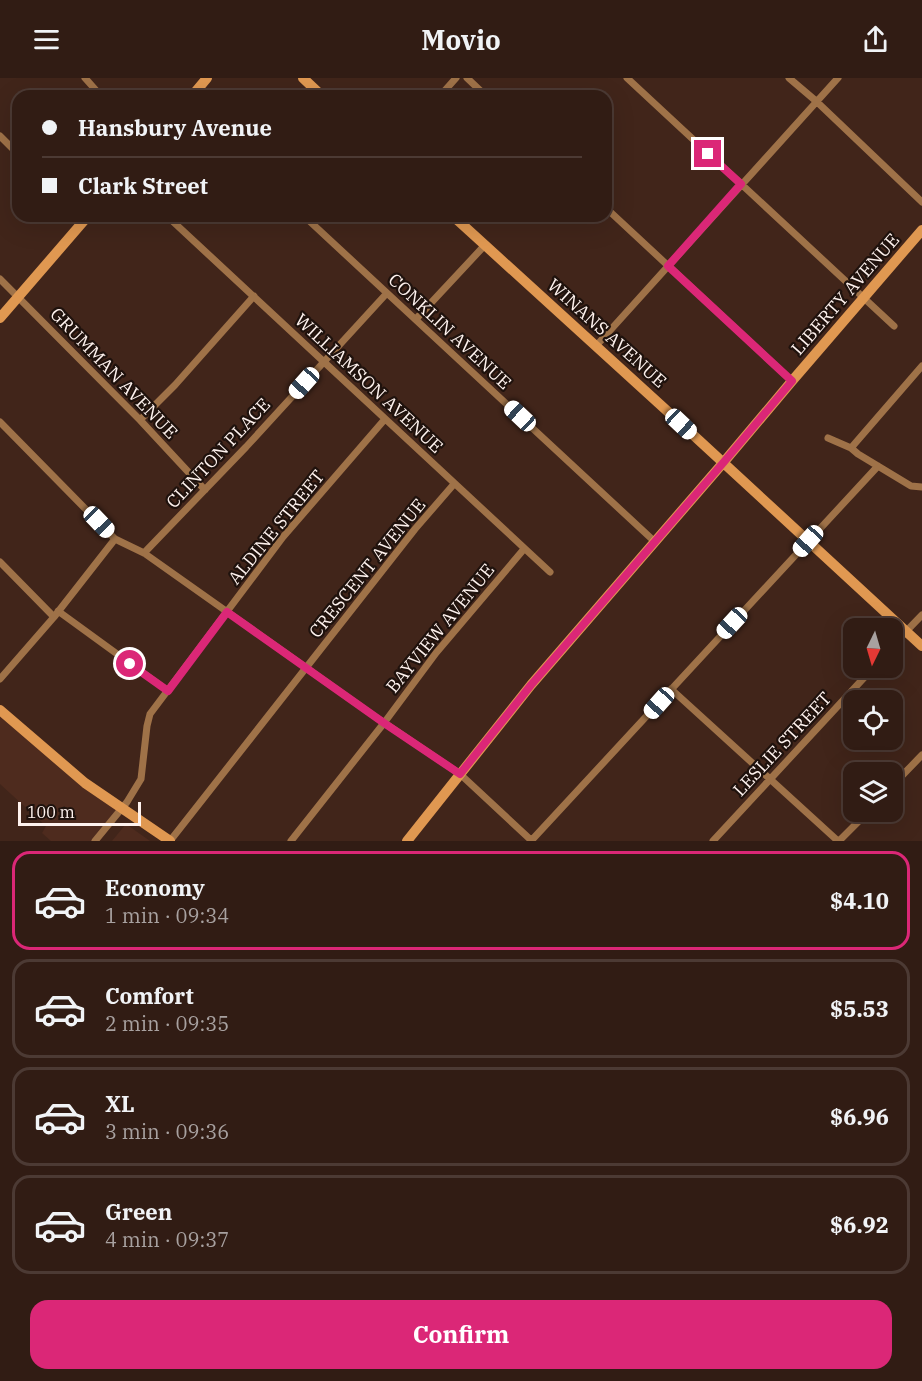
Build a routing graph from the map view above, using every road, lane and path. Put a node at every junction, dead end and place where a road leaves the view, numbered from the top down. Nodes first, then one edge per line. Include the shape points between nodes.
1 (85, 78) edge
2 (207, 78) edge
3 (303, 78) edge
4 (456, 78) edge
5 (467, 78) edge
6 (627, 78) edge
7 (789, 78) edge
8 (838, 78) edge
9 (96, 90) edge
10 (197, 90) edge
11 (316, 90) edge
12 (445, 90) edge
13 (480, 90) edge
14 (816, 101) junction
15 (0, 136) edge
16 (12, 148) edge
17 (741, 184) junction
18 (922, 202) edge
19 (612, 214) edge
20 (80, 222) edge
21 (174, 222) edge
22 (310, 222) edge
23 (460, 222) edge
24 (922, 230) edge
25 (485, 245) junction
26 (668, 266) junction
27 (0, 279) edge
28 (387, 293) junction
29 (254, 296) junction
30 (18, 297) junction
31 (864, 298) junction
32 (0, 318) edge
33 (416, 319) junction
34 (894, 326) dead end
35 (596, 346) junction
36 (323, 362) junction
37 (922, 366) edge
38 (792, 381) junction
39 (385, 419) junction
40 (140, 420) junction
41 (0, 422) edge
42 (828, 438) dead end
43 (851, 448) junction
44 (723, 463) junction
45 (878, 466) junction
46 (454, 484) junction
47 (921, 487) edge
48 (205, 490) junction
49 (115, 539) junction
50 (654, 541) junction
51 (808, 541) junction
52 (524, 549) junction
53 (144, 553) junction
54 (0, 562) edge
55 (550, 572) dead end
56 (227, 612) junction
57 (56, 614) junction
58 (922, 615) edge
59 (906, 632) junction
60 (903, 635) edge
61 (922, 646) edge
62 (306, 668) junction
63 (864, 678) edge
64 (0, 680) edge
65 (671, 689) junction
66 (168, 691) junction
67 (0, 710) edge
68 (384, 723) junction
69 (922, 755) edge
70 (460, 774) junction
71 (903, 775) edge
72 (770, 780) junction
73 (122, 808) junction
74 (858, 822) edge
75 (95, 841) edge
76 (170, 841) edge
77 (291, 841) edge
78 (407, 841) edge
79 (532, 841) edge
80 (713, 841) edge
81 (838, 841) edge

1 - 9 street
2 - 10 street
3 - 11 street
4 - 12 street
5 - 13 street
6 - 17 street
7 - 14 street
8 - 14 street
14 - 17 street
14 - 18 street
15 - 16 street
17 - 26 street
17 - 31 street
19 - 26 street
20 - 30 street
21 - 29 street, WILLIAMSON AVENUE
22 - 28 street, CONKLIN AVENUE
23 - 25 street, WINANS AVENUE
24 - 31 street, LIBERTY AVENUE
25 - 33 street
25 - 35 street, WINANS AVENUE
26 - 35 street
26 - 38 street
27 - 30 street, GRUMMAN AVENUE
28 - 33 street, CONKLIN AVENUE
28 - 36 street, CLINTON PLACE
29 - 36 street, WILLIAMSON AVENUE
29 - 40 street
30 - 32 street
30 - 40 street, GRUMMAN AVENUE
31 - 34 street
31 - 38 street, LIBERTY AVENUE
33 - 50 street, CONKLIN AVENUE
35 - 44 street, WINANS AVENUE
36 - 39 street, WILLIAMSON AVENUE
36 - 48 street, CLINTON PLACE
37 - 43 street
38 - 44 street, LIBERTY AVENUE
39 - 46 street, WILLIAMSON AVENUE
39 - 56 street, ALDINE STREET via 283,537
40 - 48 street, GRUMMAN AVENUE
41 - 49 street
42 - 43 street
43 - 45 street
44 - 50 street, LIBERTY AVENUE
44 - 51 street, WINANS AVENUE
45 - 47 street via 911,486
45 - 51 street
46 - 52 street, WILLIAMSON AVENUE
46 - 62 street, CRESCENT AVENUE
48 - 53 street, CLINTON PLACE
49 - 53 street
49 - 57 street
50 - 70 street, LIBERTY AVENUE
51 - 59 street, WINANS AVENUE
51 - 65 street
52 - 55 street, WILLIAMSON AVENUE
52 - 68 street, BAYVIEW AVENUE via 436,653
53 - 56 street
54 - 57 street
56 - 62 street
56 - 66 street, ALDINE STREET
57 - 64 street
57 - 66 street
58 - 59 street
59 - 60 street
59 - 61 street, WINANS AVENUE
62 - 68 street
62 - 76 street, CRESCENT AVENUE
63 - 72 street, LESLIE STREET
65 - 72 street
65 - 79 street
66 - 73 street, ALDINE STREET via 150,714 141,779
67 - 73 street via 85,783
68 - 70 street
68 - 77 street, BAYVIEW AVENUE
69 - 71 street
70 - 78 street, LIBERTY AVENUE
70 - 79 street
72 - 80 street, LESLIE STREET
72 - 81 street
73 - 75 street, ALDINE STREET
73 - 76 street
74 - 81 street

